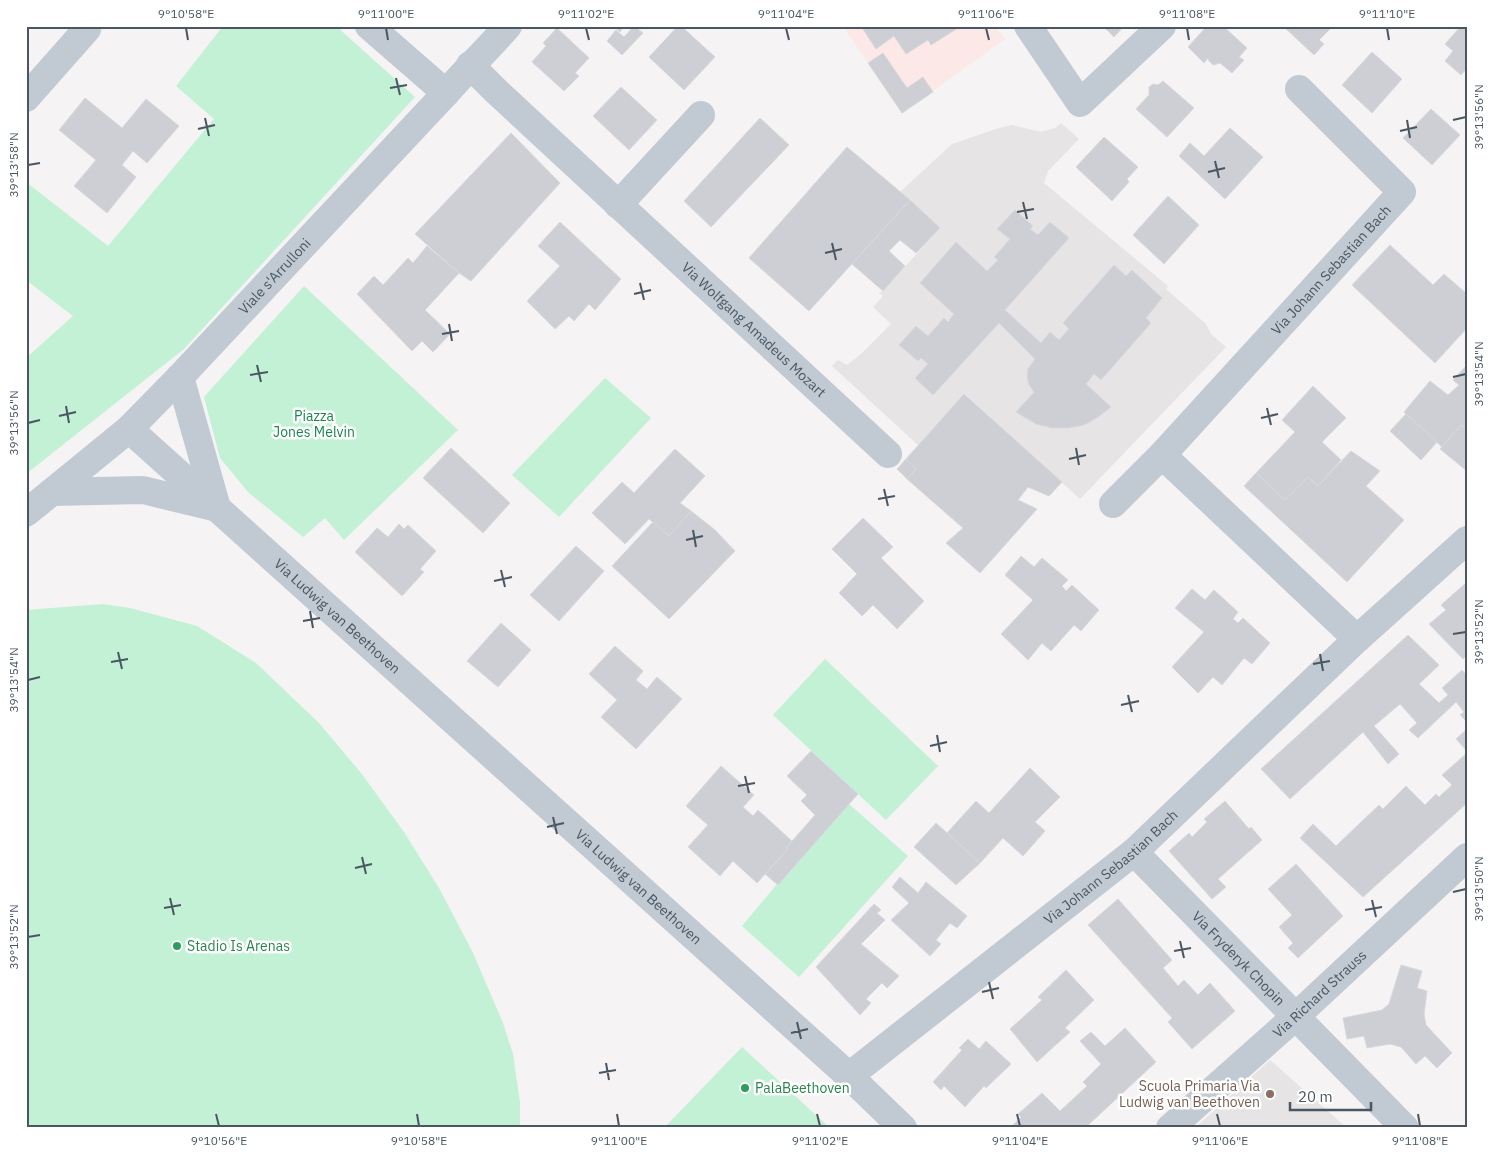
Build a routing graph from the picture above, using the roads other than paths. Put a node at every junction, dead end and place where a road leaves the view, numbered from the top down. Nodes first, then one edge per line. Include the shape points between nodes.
1 (368, 26) edge
2 (508, 26) edge
3 (1028, 26) edge
4 (1162, 26) edge
5 (87, 29) dead end
6 (470, 66) junction
7 (1299, 90) dead end
8 (446, 93) junction
9 (26, 98) edge
10 (701, 116) dead end
11 (618, 204) junction
12 (180, 377) junction
13 (128, 428) junction
14 (888, 454) dead end
15 (1162, 456) junction
16 (52, 492) junction
17 (1113, 504) dead end
18 (217, 508) junction
19 (26, 513) edge
20 (1467, 540) edge
21 (1357, 639) junction
22 (1134, 852) junction
23 (1467, 857) edge
24 (1295, 1017) junction
25 (849, 1076) junction
26 (903, 1128) edge
27 (1170, 1128) edge
28 (1405, 1128) edge

1 - 8 street
2 - 6 street, Viale s'Arrulloni
3 - 4 street via 1080,103
5 - 9 street
6 - 8 street, Viale s'Arrulloni
6 - 11 street, Via Wolfgang Amadeus Mozart
7 - 15 street, Via Johann Sebastian Bach via 1402,192
8 - 12 street, Viale s'Arrulloni
10 - 11 street
11 - 14 street, Via Wolfgang Amadeus Mozart
12 - 13 street, Viale s'Arrulloni
12 - 18 street
13 - 16 street, Viale s'Arrulloni
13 - 18 street, Via Ludwig van Beethoven
15 - 17 street, Via Johann Sebastian Bach
15 - 21 street
16 - 18 street, Via Ludwig van Beethoven via 143,490
16 - 19 street, Viale s'Arrulloni
18 - 25 street, Via Ludwig van Beethoven
20 - 21 street, Via Johann Sebastian Bach
21 - 22 street, Via Johann Sebastian Bach
22 - 24 street, Via Fryderyk Chopin
22 - 25 street, Via Johann Sebastian Bach
23 - 24 street, Via Richard Strauss
24 - 27 street, Via Richard Strauss
24 - 28 street, Via Fryderyk Chopin
25 - 26 street, Via Ludwig van Beethoven

